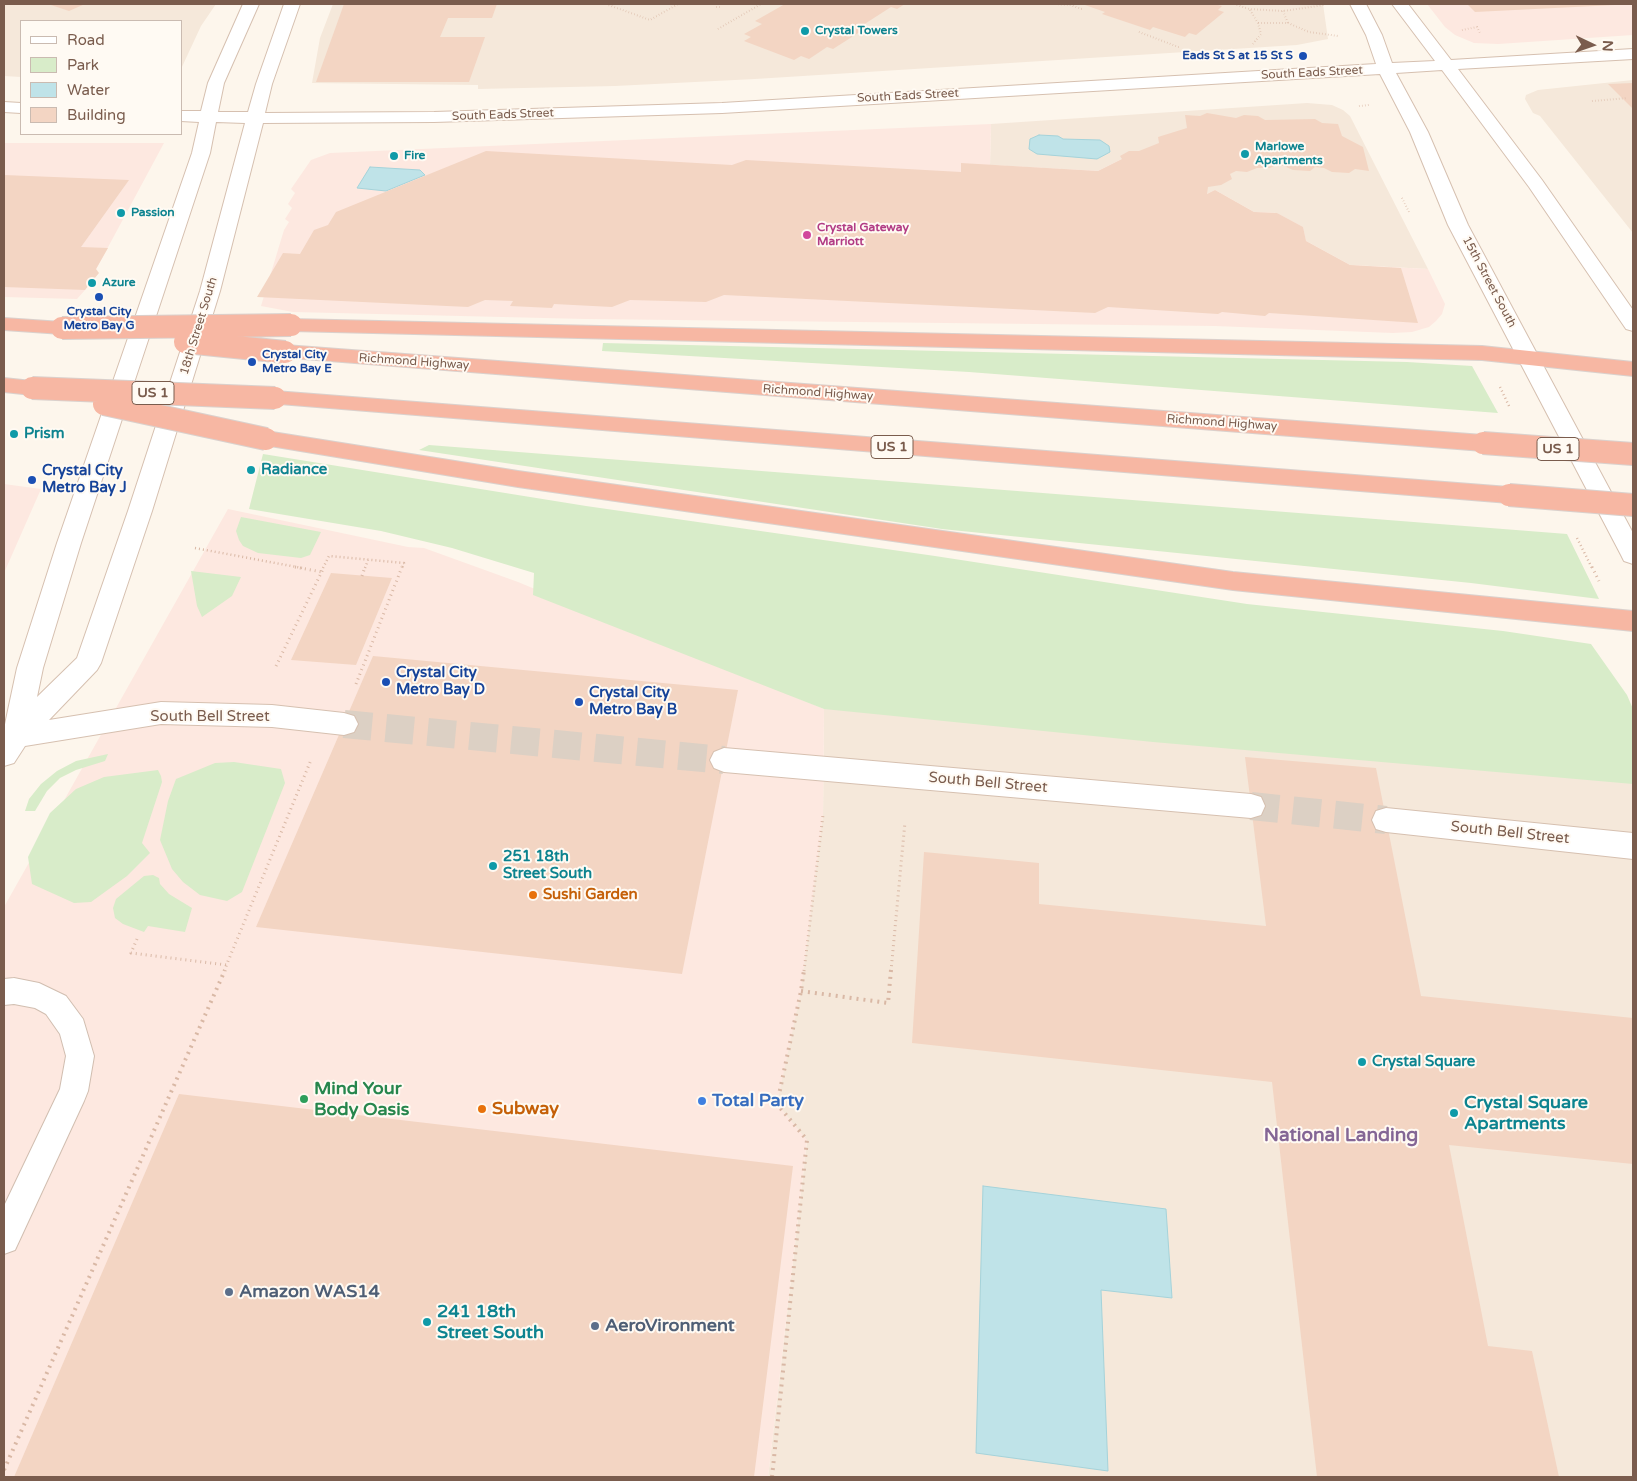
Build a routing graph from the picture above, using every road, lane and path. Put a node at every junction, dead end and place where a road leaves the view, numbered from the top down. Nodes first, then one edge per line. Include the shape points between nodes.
1 (250, 4) edge
2 (292, 4) edge
3 (606, 4) edge
4 (678, 4) edge
5 (761, 4) edge
6 (1055, 4) edge
7 (1234, 4) edge
8 (1358, 4) edge
9 (1400, 4) edge
10 (1324, 5) dead end
11 (716, 7) dead end
12 (722, 8) dead end
13 (1082, 8) dead end
14 (1249, 9) junction
15 (1283, 10) junction
16 (1258, 23) junction
17 (1288, 23) junction
18 (1477, 27) dead end
19 (718, 29) dead end
20 (1462, 30) dead end
21 (1139, 32) dead end
22 (1328, 36) dead end
23 (1249, 47) dead end
24 (1185, 49) dead end
25 (1633, 54) edge
26 (1448, 66) junction
27 (1386, 69) junction
28 (1626, 98) dead end
29 (1592, 101) dead end
30 (4, 107) edge
31 (20, 108) edge
32 (182, 116) edge
33 (209, 117) junction
34 (256, 118) junction
35 (1402, 198) dead end
36 (1410, 214) dead end
37 (4, 324) edge
38 (1633, 325) edge
39 (62, 328) junction
40 (1530, 358) junction
41 (1633, 369) edge
42 (1497, 382) dead end
43 (4, 385) edge
44 (32, 388) junction
45 (1513, 414) dead end
46 (1633, 454) edge
47 (1633, 505) edge
48 (1576, 535) dead end
49 (195, 548) dead end
50 (1633, 555) edge
51 (368, 560) junction
52 (322, 572) junction
53 (362, 576) dead end
54 (1600, 584) dead end
55 (1633, 621) edge
56 (276, 666) dead end
57 (356, 684) dead end
58 (344, 724) tunnel mouth
59 (10, 745) edge
60 (311, 760) dead end
61 (724, 760) tunnel mouth
62 (1251, 806) tunnel mouth
63 (823, 815) dead end
64 (1386, 820) tunnel mouth
65 (905, 822) dead end
66 (1633, 846) edge
67 (137, 939) dead end
68 (226, 965) junction
69 (801, 991) junction
70 (4, 992) edge
71 (4, 1239) edge
72 (4, 1470) edge
73 (772, 1477) edge

1 - 33 street via 216,83
2 - 34 street, 18th Street South via 264,84
3 - 4 path via 650,20
5 - 19 path
6 - 13 path
7 - 14 path
8 - 27 street, 15th Street South
9 - 26 street
10 - 15 path
11 - 12 path
14 - 15 path
14 - 16 path
15 - 17 path
16 - 17 path
16 - 23 path via 1261,34
17 - 22 path
18 - 20 path
21 - 24 path
25 - 26 street, South Eads Street
26 - 27 street, South Eads Street
26 - 38 street via 1567,227
27 - 34 street, South Eads Street via 722,108 443,117
27 - 40 street, 15th Street South via 1419,132 1458,225
28 - 29 path
30 - 31 street
32 - 33 street, South Eads Street
33 - 34 street, South Eads Street
33 - 59 street via 202,153 69,543
34 - 59 street, 18th Street South via 210,291 88,663
35 - 36 path
37 - 39 highway, Richmond Highway / US 1
39 - 40 highway, bridge via 291,325 1482,353
39 - 46 highway, Richmond Highway / US 1, bridge via 285,352
40 - 41 highway
40 - 50 street, 15th Street South
42 - 45 path
43 - 44 highway, US 1
44 - 47 highway, US 1, bridge via 275,398
44 - 55 highway, bridge via 266,439 567,486 1233,581
48 - 54 path
49 - 52 path
51 - 52 path via 329,556
51 - 53 path
51 - 57 path via 404,563
52 - 56 path
58 - 59 street, South Bell Street via 272,716 161,713
60 - 68 path
61 - 62 street, South Bell Street
63 - 69 path
64 - 66 street, South Bell Street
65 - 69 path via 888,1003
67 - 68 path via 131,953
68 - 72 path
69 - 73 path via 777,1104 807,1140
70 - 71 lane via 38,996 56,1005 73,1028 80,1056 74,1091

